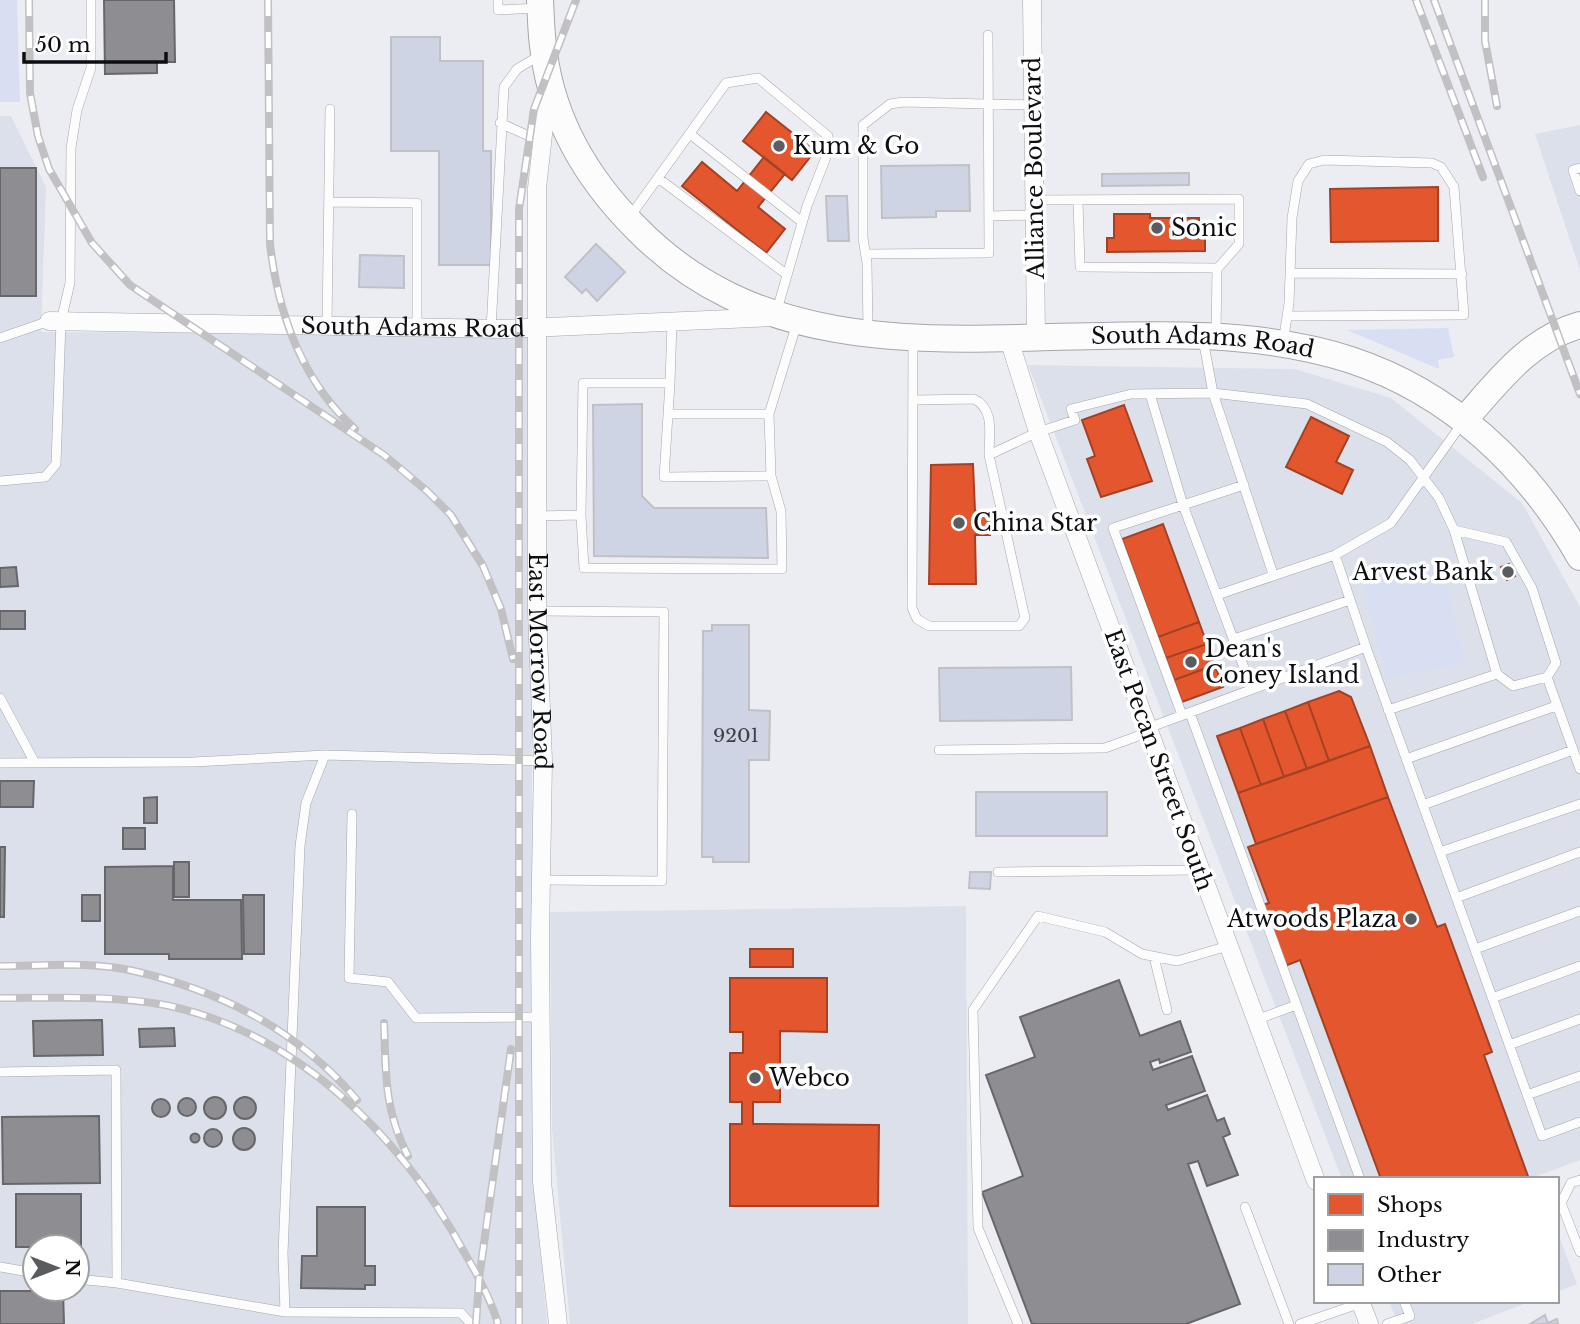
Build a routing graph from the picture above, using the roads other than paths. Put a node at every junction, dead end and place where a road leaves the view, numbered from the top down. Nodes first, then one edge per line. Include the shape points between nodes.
1 (91, 0) edge
2 (498, 0) edge
3 (1032, 0) edge
4 (540, 4) edge
5 (988, 35) dead end
6 (546, 66) junction
7 (988, 104) junction
8 (1033, 105) junction
9 (330, 109) dead end
10 (500, 123) junction
11 (690, 134) junction
12 (543, 137) junction
13 (1580, 168) edge
14 (658, 178) junction
15 (1580, 191) edge
16 (1078, 200) junction
17 (328, 202) junction
18 (1035, 208) junction
19 (989, 216) junction
20 (628, 220) junction
21 (802, 222) junction
22 (866, 254) junction
23 (1218, 268) junction
24 (1291, 273) junction
25 (786, 274) junction
26 (1462, 274) junction
27 (1288, 316) junction
28 (787, 319) junction
29 (55, 321) junction
30 (672, 323) junction
31 (1580, 325) edge
32 (327, 326) junction
33 (538, 327) junction
34 (417, 328) junction
35 (491, 329) junction
36 (868, 335) junction
37 (913, 337) junction
38 (1008, 337) junction
39 (1036, 337) junction
40 (1209, 337) junction
41 (0, 338) edge
42 (1283, 345) junction
43 (670, 383) junction
44 (1213, 393) junction
45 (1150, 394) junction
46 (915, 400) junction
47 (669, 414) junction
48 (769, 414) junction
49 (1464, 420) junction
50 (1038, 432) junction
51 (989, 455) junction
52 (771, 476) junction
53 (1424, 477) junction
54 (0, 481) edge
55 (1244, 485) junction
56 (1183, 505) junction
57 (580, 515) junction
58 (537, 516) junction
59 (1454, 530) junction
60 (1335, 555) junction
61 (1580, 556) edge
62 (1273, 574) junction
63 (1217, 595) junction
64 (1350, 600) junction
65 (537, 611) junction
66 (1234, 639) junction
67 (1366, 648) junction
68 (1497, 674) junction
69 (1547, 677) junction
70 (1252, 689) junction
71 (0, 698) edge
72 (1556, 706) junction
73 (1388, 710) junction
74 (1186, 714) junction
75 (1148, 730) junction
76 (939, 750) dead end
77 (1573, 750) junction
78 (325, 755) junction
79 (1406, 759) junction
80 (543, 761) junction
81 (0, 763) edge
82 (35, 763) junction
83 (1580, 769) edge
84 (1580, 804) edge
85 (1423, 805) junction
86 (352, 814) dead end
87 (1440, 852) junction
88 (1580, 852) edge
89 (1200, 870) junction
90 (998, 872) dead end
91 (543, 880) junction
92 (1456, 898) junction
93 (1580, 911) edge
94 (1228, 946) junction
95 (1475, 949) junction
96 (1154, 957) junction
97 (1580, 965) edge
98 (1492, 998) junction
99 (1296, 1005) junction
100 (1167, 1010) dead end
101 (540, 1017) junction
102 (1580, 1019) edge
103 (1256, 1020) junction
104 (1509, 1045) junction
105 (0, 1072) edge
106 (1580, 1076) edge
107 (1527, 1095) junction
108 (1580, 1122) edge
109 (1315, 1177) edge
110 (1359, 1177) edge
111 (1580, 1180) edge
112 (1245, 1207) dead end
113 (1580, 1252) edge
114 (0, 1267) edge
115 (21, 1271) edge
116 (91, 1280) edge
117 (117, 1283) junction
118 (1358, 1303) edge
119 (1361, 1303) edge
120 (1405, 1303) edge
121 (285, 1312) junction
122 (471, 1324) edge
123 (558, 1324) edge
124 (1018, 1324) edge
125 (1289, 1324) edge
126 (1300, 1324) edge
127 (1369, 1324) edge
128 (1387, 1324) edge

1 - 29 lane via 91,68 71,148 70,283
2 - 4 lane via 498,10
3 - 8 street, Alliance Boulevard
4 - 6 main road, East Morrow Road
5 - 7 lane
6 - 10 lane via 517,69 504,87
6 - 12 street, East Morrow Road
6 - 20 main road, South Adams Road via 564,125 588,172
7 - 8 lane
7 - 19 lane
7 - 22 lane via 890,104 863,125
8 - 18 street, Alliance Boulevard
9 - 17 lane
10 - 12 lane via 528,136
10 - 35 lane
11 - 14 lane
11 - 21 lane
11 - 21 lane via 726,83 758,78 828,136 830,147
12 - 33 street, East Morrow Road via 537,188
13 - 15 lane via 1573,170
14 - 20 lane
14 - 25 lane
16 - 18 lane
16 - 23 lane via 1080,267
16 - 23 lane via 1239,199 1239,244
17 - 32 lane
17 - 34 lane via 417,203
18 - 19 lane
18 - 39 street, Alliance Boulevard
19 - 22 lane via 989,253
20 - 28 main road, South Adams Road via 683,269 712,287
21 - 25 lane
22 - 36 lane
23 - 40 lane
24 - 26 lane
24 - 26 lane via 1298,181 1309,164 1324,159 1441,167 1454,187
24 - 27 lane
25 - 28 lane
26 - 27 lane via 1464,315
27 - 42 lane
28 - 30 street, South Adams Road
28 - 36 main road, South Adams Road
28 - 48 lane
29 - 32 street, South Adams Road
29 - 41 lane
29 - 54 lane via 56,464 45,477
30 - 33 street, South Adams Road
30 - 43 lane
31 - 49 main road via 1527,352
32 - 34 street, South Adams Road
33 - 35 street, South Adams Road
33 - 58 street, East Morrow Road
34 - 35 street, South Adams Road
36 - 37 main road, South Adams Road
37 - 38 main road, South Adams Road
37 - 46 lane
38 - 39 main road, South Adams Road
38 - 50 street, East Pecan Street South
39 - 40 main road, South Adams Road
40 - 42 main road, South Adams Road
40 - 44 lane
42 - 49 main road, South Adams Road via 1381,372
43 - 47 lane
43 - 57 lane via 583,383
44 - 45 lane
44 - 53 lane via 1307,404 1387,443
44 - 55 lane
45 - 50 lane via 1131,394 1071,410 1074,420
45 - 56 lane
46 - 51 lane via 974,399 982,403 988,410
46 - 51 lane via 912,608 917,619 929,626 1019,626 1025,618
47 - 48 lane
47 - 52 lane via 664,477
48 - 52 lane
49 - 53 lane
49 - 61 main road, South Adams Road via 1522,473 1555,514
50 - 51 lane
50 - 75 street, East Pecan Street South
52 - 57 lane via 782,511 782,569 584,568
53 - 59 lane
53 - 60 lane via 1391,523
55 - 56 lane
55 - 62 lane
56 - 63 lane
56 - 74 lane via 1113,528
57 - 58 lane
58 - 65 street, East Morrow Road
59 - 68 lane
59 - 69 lane via 1506,542 1532,588 1556,663
60 - 62 lane
60 - 64 lane
62 - 63 lane
63 - 66 lane
64 - 66 lane
64 - 67 lane
65 - 80 street, East Morrow Road
65 - 91 lane via 664,612 662,881
66 - 70 lane
67 - 70 lane
67 - 73 lane
68 - 69 lane via 1513,686
68 - 73 lane
69 - 72 lane
70 - 74 lane
71 - 82 lane
72 - 77 lane
72 - 79 lane
73 - 79 lane
74 - 75 lane
74 - 99 lane
75 - 76 lane via 1105,748
75 - 89 street, East Pecan Street South
77 - 83 lane
77 - 85 lane
78 - 80 lane
78 - 82 lane
78 - 121 lane via 306,803 300,845
79 - 85 lane
80 - 91 street, East Morrow Road
81 - 82 lane
84 - 87 lane
85 - 87 lane
86 - 101 lane via 349,978 388,982 416,1018
87 - 92 lane
88 - 92 lane
89 - 90 lane
89 - 94 street, East Pecan Street South
91 - 101 street, East Morrow Road
92 - 95 lane
93 - 95 lane
94 - 96 lane via 1177,961
94 - 103 street, East Pecan Street South
95 - 98 lane
96 - 100 lane
96 - 124 lane via 1105,932 1038,916 973,1010 978,1228
97 - 98 lane
98 - 104 lane
99 - 103 lane
99 - 110 lane
101 - 123 street, East Morrow Road via 542,1182
102 - 104 lane
103 - 109 street, East Pecan Street South
104 - 107 lane
105 - 117 lane via 116,1070
106 - 107 lane
107 - 108 lane via 1542,1136
111 - 113 lane via 1571,1183 1561,1203
112 - 125 lane
114 - 115 lane
116 - 117 lane
117 - 121 lane
118 - 126 lane
119 - 127 street
120 - 128 lane via 1410,1316
121 - 122 lane via 461,1313

